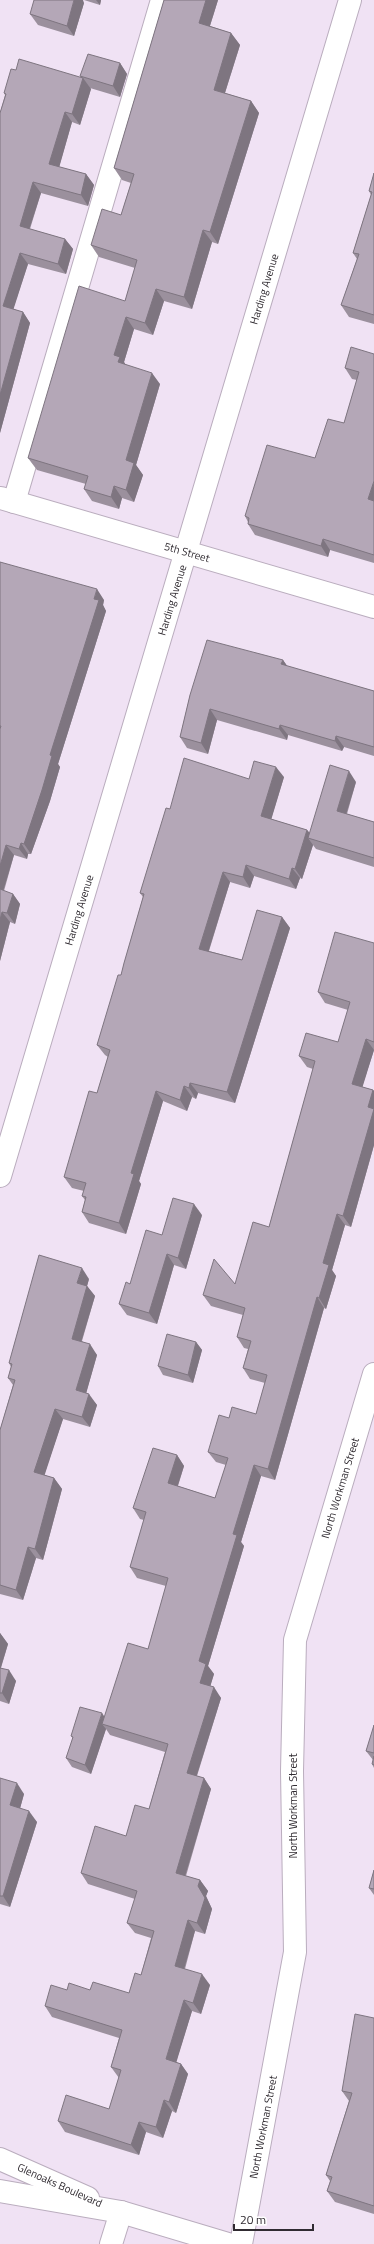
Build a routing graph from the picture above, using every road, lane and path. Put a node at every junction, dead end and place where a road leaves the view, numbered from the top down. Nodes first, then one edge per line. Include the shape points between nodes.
1 (162, 0) edge
2 (350, 0) edge
3 (7, 500) edge
4 (186, 551) junction
5 (374, 606) edge
6 (0, 1176) edge
7 (374, 1374) edge
8 (0, 2159) edge
9 (0, 2191) edge
10 (121, 2212) junction
11 (111, 2244) edge
12 (228, 2244) edge
13 (241, 2244) edge

1 - 3 street
2 - 4 street, Harding Avenue
3 - 4 street, 5th Street
4 - 5 street, 5th Street
4 - 6 street, Harding Avenue
7 - 13 street, North Workman Street via 295,1640 292,1771 295,1952
8 - 10 street, Glenoaks Boulevard
9 - 10 street, Glenoaks Boulevard
10 - 11 street
10 - 12 street, Glenoaks Boulevard

